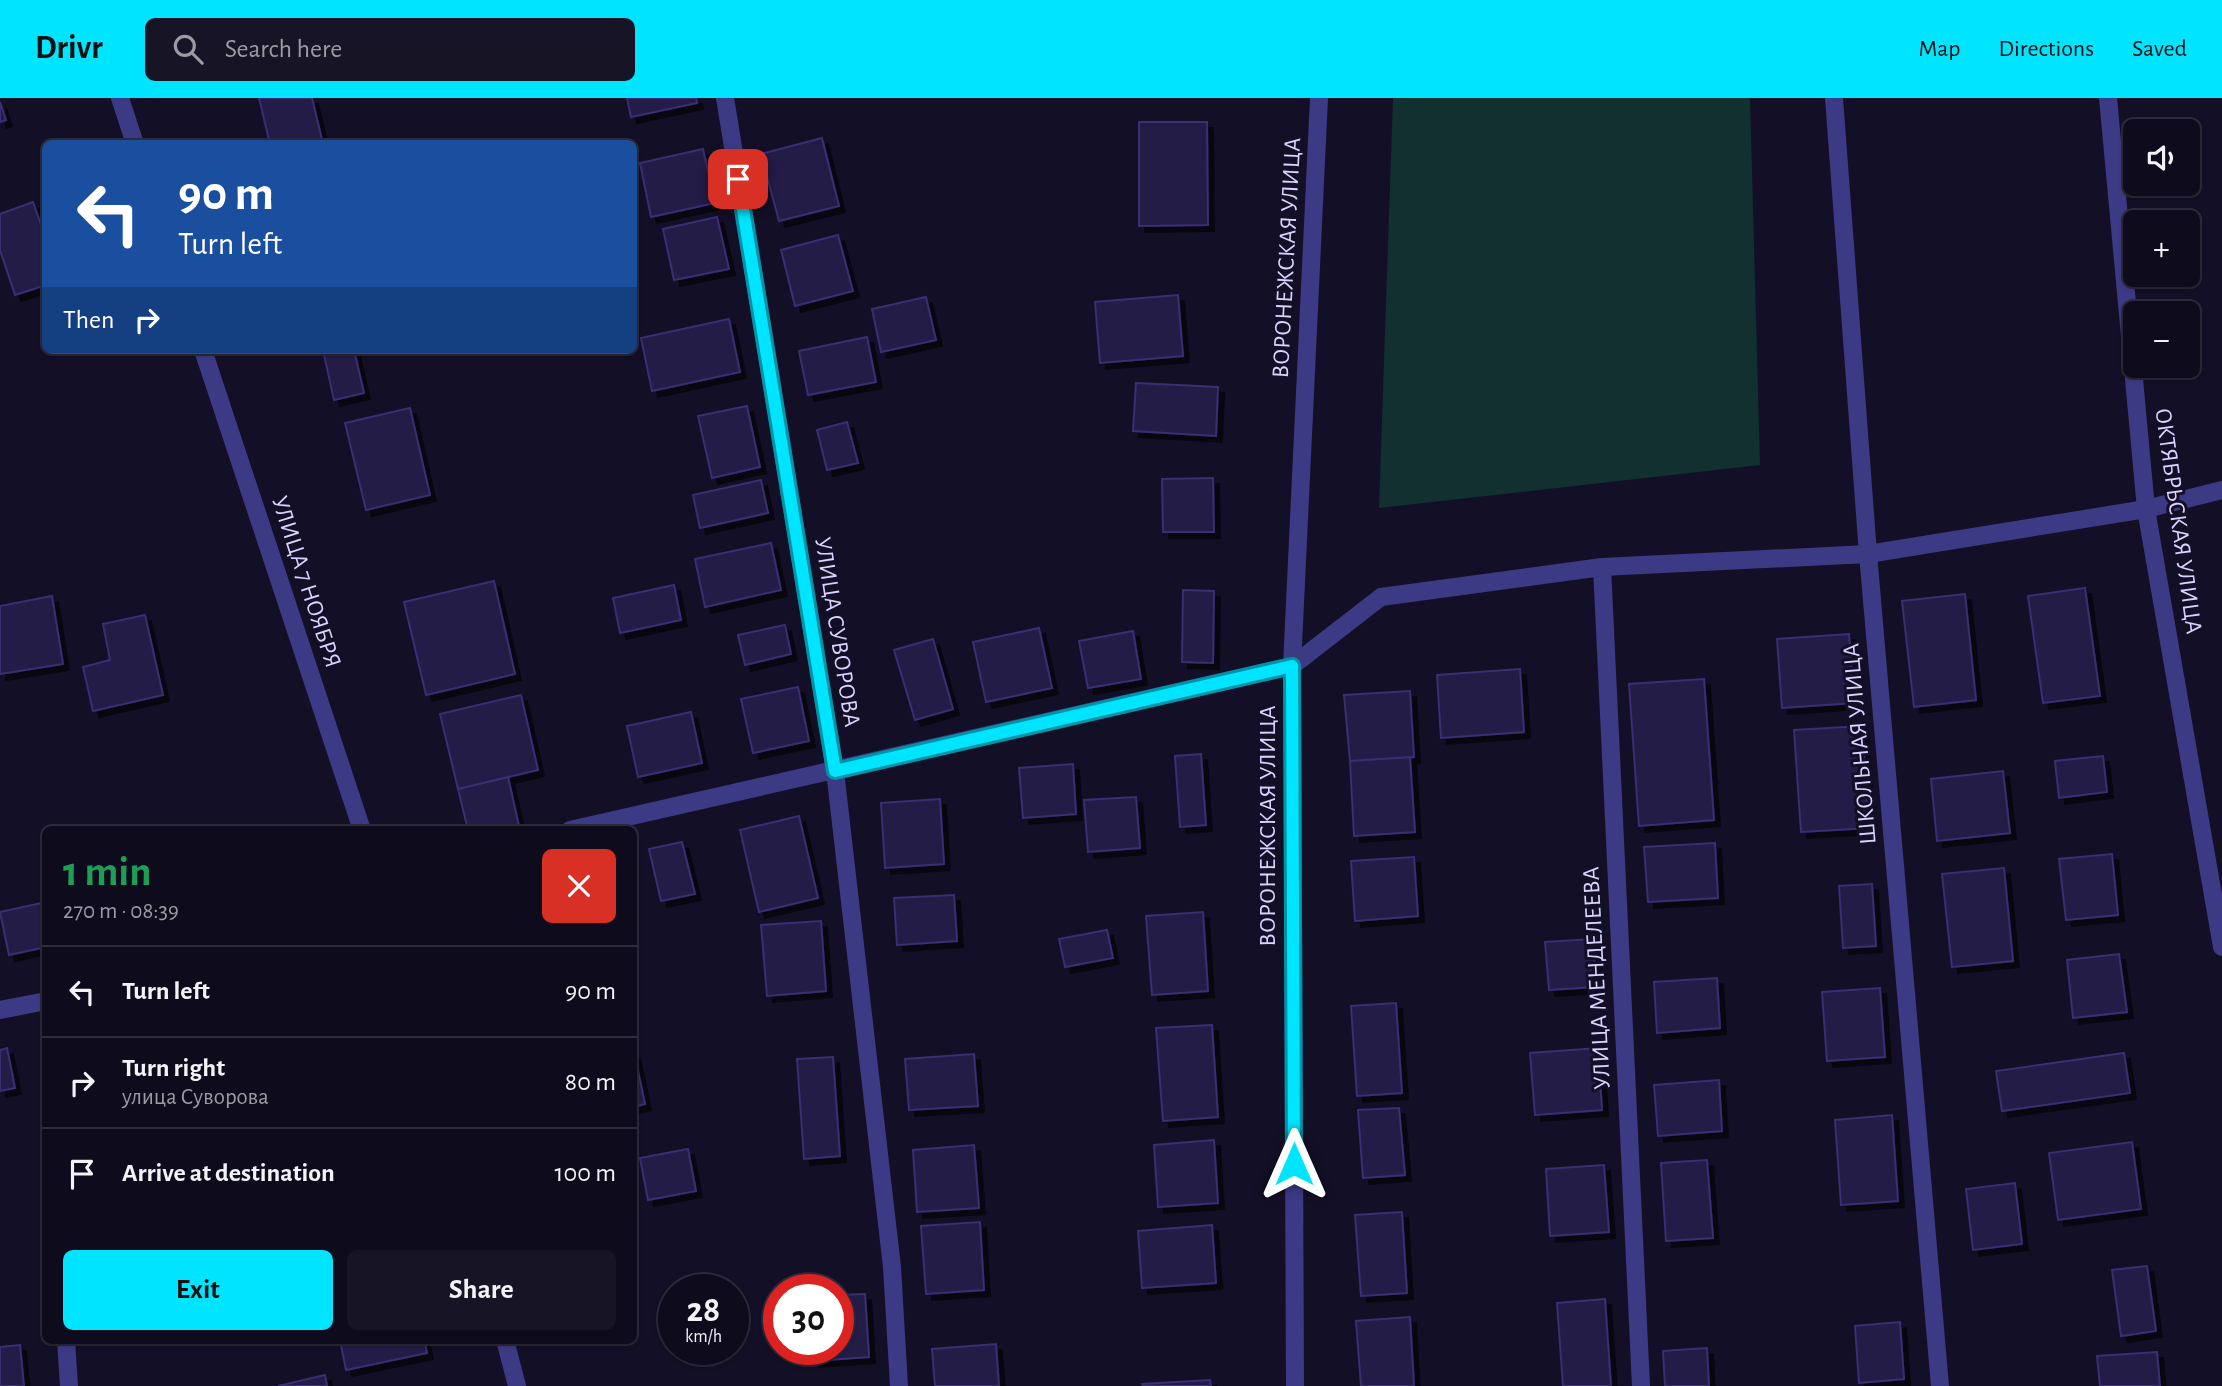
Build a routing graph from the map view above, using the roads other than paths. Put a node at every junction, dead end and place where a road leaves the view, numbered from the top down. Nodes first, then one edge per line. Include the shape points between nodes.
1 (120, 98) edge
2 (725, 98) edge
3 (1319, 98) edge
4 (1834, 98) edge
5 (2108, 98) edge
6 (134, 140) edge
7 (204, 354) edge
8 (2222, 490) edge
9 (2146, 509) junction
10 (1868, 554) junction
11 (1602, 567) junction
12 (1292, 666) junction
13 (835, 771) junction
14 (361, 826) edge
15 (588, 826) edge
16 (2222, 947) edge
17 (42, 1006) edge
18 (0, 1010) edge
19 (66, 1344) edge
20 (506, 1344) edge
21 (69, 1386) edge
22 (517, 1386) edge
23 (899, 1386) edge
24 (1295, 1386) edge
25 (1641, 1386) edge
26 (1940, 1386) edge

1 - 6 street
2 - 13 street, УЛИЦА СУВОРОВА
3 - 12 street, ВОРОНЕЖСКАЯ УЛИЦА
4 - 10 street, ШКОЛЬНАЯ УЛИЦА
5 - 9 street, ОКТЯБРЬСКАЯ УЛИЦА
7 - 14 street, УЛИЦА 7 НОЯБРЯ
8 - 9 street
9 - 10 street
9 - 16 street, ОКТЯБРЬСКАЯ УЛИЦА
10 - 11 street
10 - 26 street, ШКОЛЬНАЯ УЛИЦА
11 - 12 street via 1381,597
11 - 25 street, УЛИЦА МЕНДЕЛЕЕВА
12 - 13 street
12 - 24 street, ВОРОНЕЖСКАЯ УЛИЦА
13 - 15 street
13 - 23 street, УЛИЦА СУВОРОВА via 891,1267
17 - 18 street
19 - 21 street
20 - 22 street

